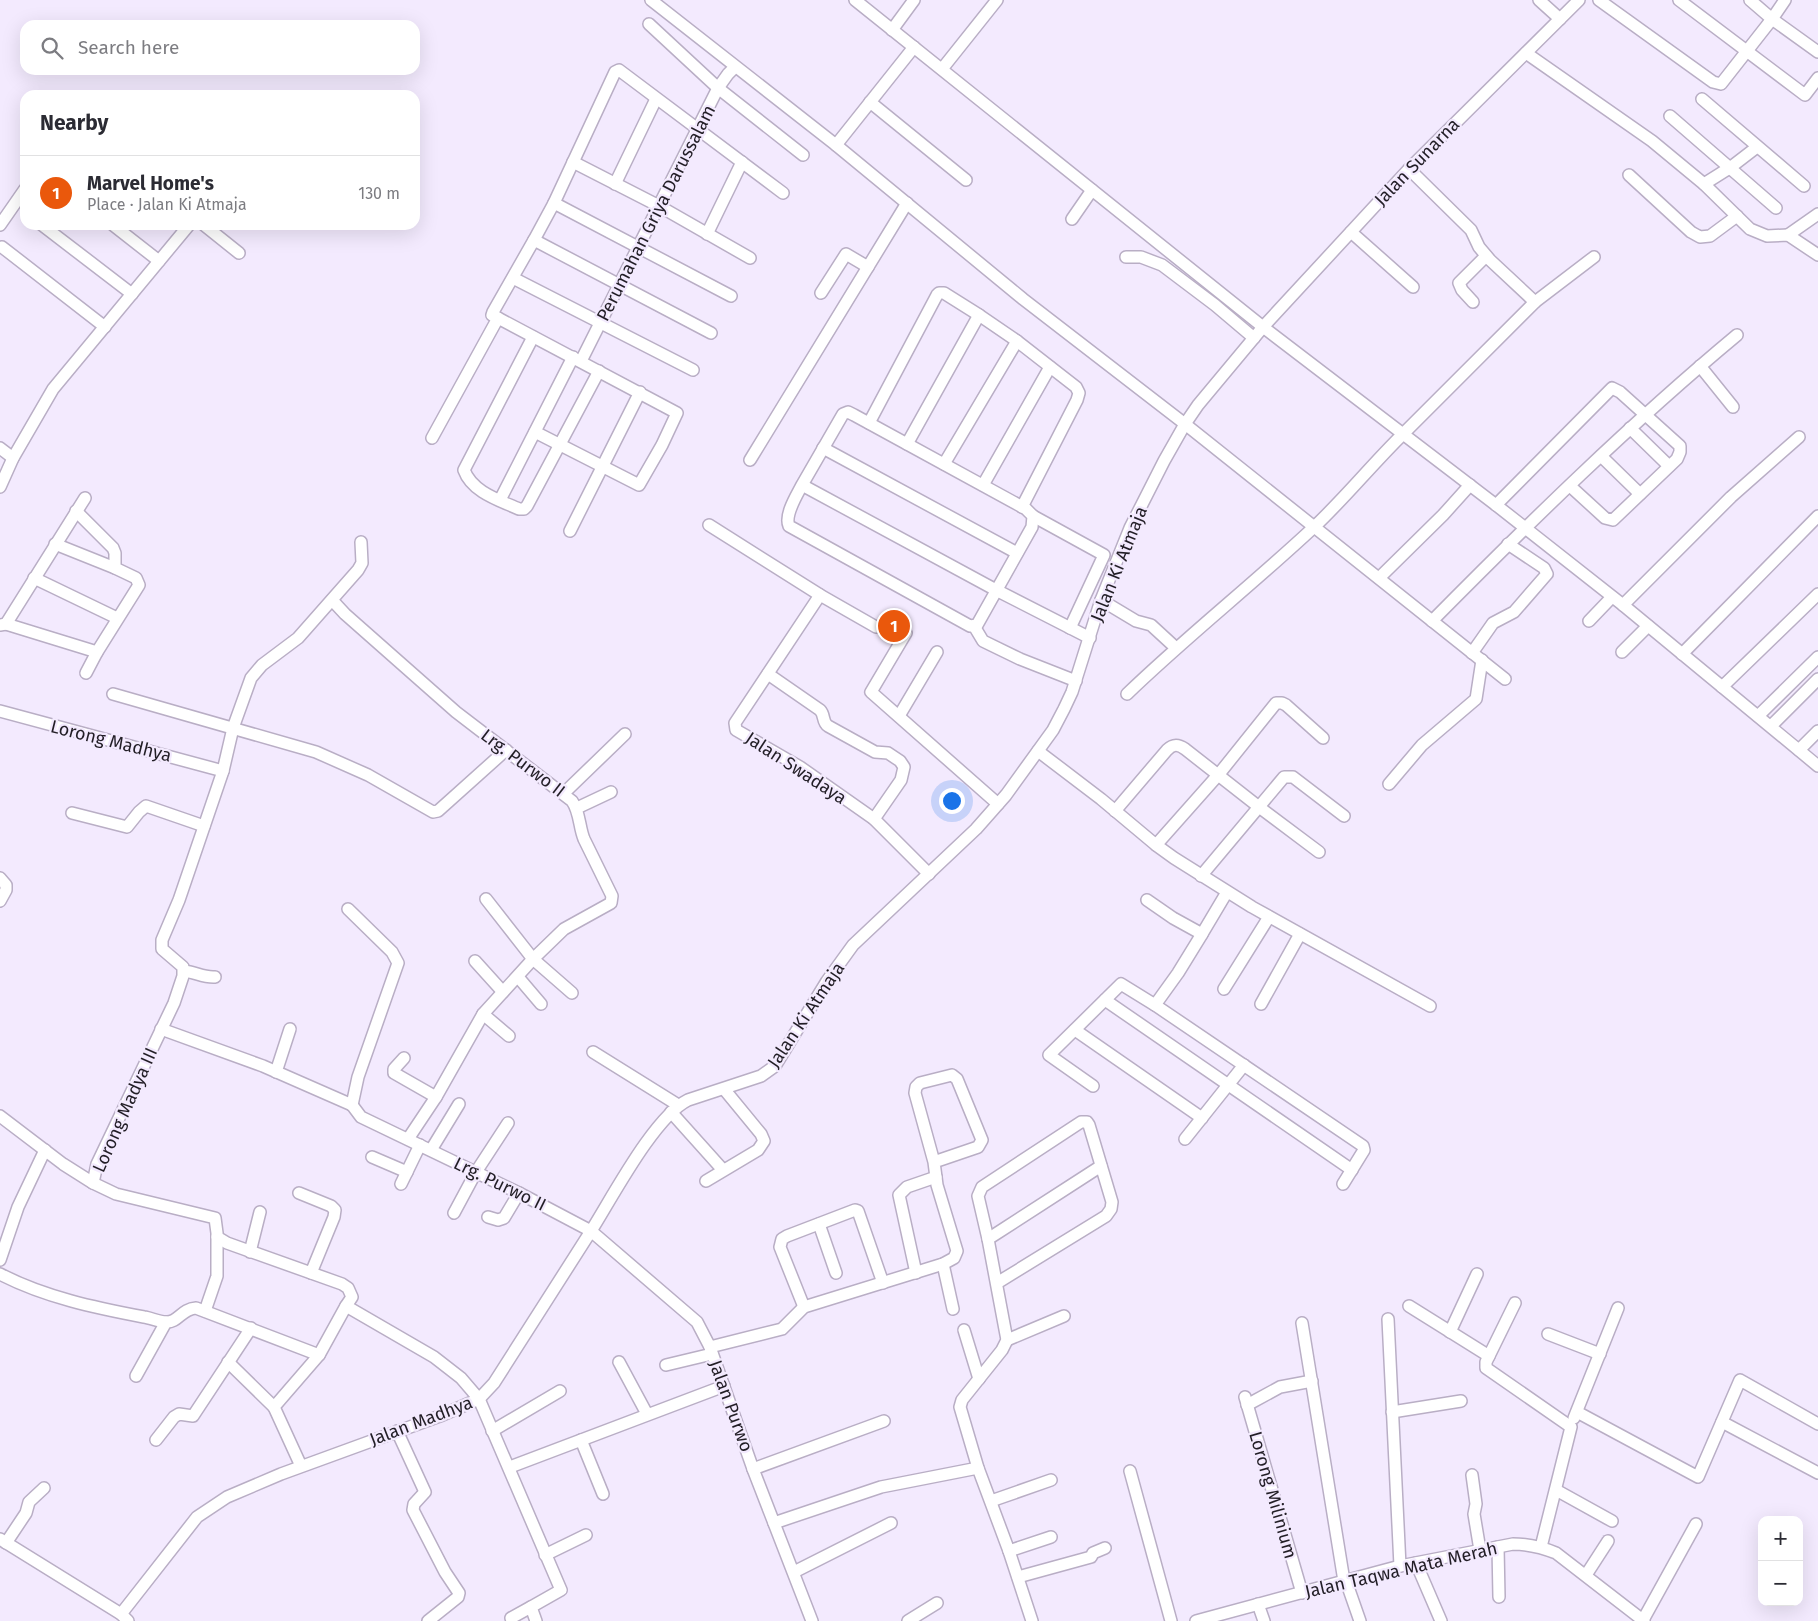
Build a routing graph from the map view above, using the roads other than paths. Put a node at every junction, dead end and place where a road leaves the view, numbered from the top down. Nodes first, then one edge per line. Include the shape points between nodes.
1 (651, 0) edge
2 (855, 0) edge
3 (914, 0) edge
4 (997, 0) edge
5 (1539, 0) edge
6 (1578, 0) edge
7 (1600, 0) edge
8 (1680, 0) edge
9 (1750, 0) edge
10 (1785, 0) edge
11 (1560, 19) junction
12 (1772, 19) junction
13 (649, 24) dead end
14 (892, 30) junction
15 (1747, 51) junction
16 (1818, 52) edge
17 (1526, 53) junction
18 (909, 54) junction
19 (942, 69) junction
20 (726, 78) junction
21 (1818, 78) edge
22 (656, 99) junction
23 (1702, 99) dead end
24 (870, 102) junction
25 (1670, 116) dead end
26 (698, 129) junction
27 (836, 145) junction
28 (1757, 147) junction
29 (803, 156) dead end
30 (573, 162) junction
31 (742, 162) junction
32 (1731, 167) junction
33 (1409, 170) junction
34 (1629, 175) dead end
35 (966, 180) dead end
36 (615, 184) junction
37 (1704, 184) junction
38 (1804, 186) dead end
39 (783, 193) dead end
40 (20, 196) edge
41 (1088, 196) junction
42 (554, 203) junction
43 (907, 203) junction
44 (659, 206) junction
45 (1776, 208) dead end
46 (1818, 214) edge
47 (1737, 216) junction
48 (1072, 219) dead end
49 (0, 224) edge
50 (49, 230) edge
51 (120, 230) edge
52 (183, 230) edge
53 (210, 230) edge
54 (1351, 232) junction
55 (707, 234) junction
56 (1788, 235) junction
57 (534, 240) junction
58 (2, 247) dead end
59 (638, 248) junction
60 (239, 253) dead end
61 (1818, 255) edge
62 (1486, 256) junction
63 (1594, 256) dead end
64 (1126, 257) dead end
65 (750, 258) dead end
66 (160, 261) junction
67 (868, 267) junction
68 (513, 278) junction
69 (620, 285) junction
70 (1414, 287) dead end
71 (821, 293) dead end
72 (132, 294) junction
73 (732, 296) dead end
74 (1474, 302) dead end
75 (1535, 302) junction
76 (979, 315) junction
77 (498, 318) junction
78 (601, 323) junction
79 (105, 327) junction
80 (1259, 332) junction
81 (711, 333) dead end
82 (1738, 335) dead end
83 (533, 337) junction
84 (1016, 341) junction
85 (577, 359) junction
86 (1700, 366) junction
87 (1050, 367) junction
88 (693, 370) dead end
89 (599, 371) junction
90 (640, 392) junction
91 (1733, 407) dead end
92 (1644, 415) junction
93 (868, 423) junction
94 (1185, 424) junction
95 (1630, 428) junction
96 (535, 432) junction
97 (1799, 437) dead end
98 (432, 438) dead end
99 (1398, 439) junction
100 (907, 444) junction
101 (558, 445) junction
102 (0, 448) edge
103 (823, 448) junction
104 (1601, 456) junction
105 (13, 458) junction
106 (750, 460) dead end
107 (944, 464) junction
108 (1669, 466) junction
109 (603, 467) junction
110 (802, 485) junction
111 (982, 485) junction
112 (1570, 486) junction
113 (0, 487) edge
114 (1468, 487) junction
115 (1640, 494) junction
116 (85, 498) dead end
117 (500, 500) junction
118 (1496, 505) junction
119 (1022, 507) junction
120 (76, 511) junction
121 (1033, 516) junction
122 (1818, 516) edge
123 (709, 525) dead end
124 (1314, 527) junction
125 (570, 531) dead end
126 (1516, 536) junction
127 (361, 542) dead end
128 (55, 544) junction
129 (1017, 553) junction
130 (115, 568) junction
131 (34, 578) junction
132 (1378, 578) junction
133 (996, 590) junction
134 (1818, 594) edge
135 (820, 595) junction
136 (332, 600) junction
137 (1101, 600) junction
138 (1610, 600) junction
139 (1623, 605) junction
140 (118, 618) junction
141 (1591, 618) dead end
142 (1432, 621) junction
143 (3, 625) edge
144 (974, 626) junction
145 (876, 627) dead end
146 (1070, 628) junction
147 (1646, 628) junction
148 (906, 634) dead end
149 (1090, 638) junction
150 (1176, 648) junction
151 (1626, 648) dead end
152 (96, 652) junction
153 (936, 652) dead end
154 (1472, 653) junction
155 (1682, 654) junction
156 (1818, 657) edge
157 (1482, 660) junction
158 (86, 673) dead end
159 (768, 674) junction
160 (1505, 679) dead end
161 (1818, 679) edge
162 (1076, 681) junction
163 (1722, 686) junction
164 (114, 694) dead end
165 (1126, 694) dead end
166 (0, 712) edge
167 (899, 716) junction
168 (1758, 716) junction
169 (1771, 726) junction
170 (233, 728) junction
171 (1818, 730) edge
172 (625, 734) dead end
173 (1323, 738) dead end
174 (506, 750) junction
175 (1799, 750) junction
176 (1038, 751) junction
177 (1818, 766) edge
178 (223, 771) junction
179 (1219, 774) junction
180 (1389, 784) dead end
181 (611, 792) dead end
182 (564, 793) junction
183 (998, 804) junction
184 (1259, 807) junction
185 (577, 808) junction
186 (1115, 811) junction
187 (72, 813) dead end
188 (1344, 816) dead end
189 (874, 819) junction
190 (204, 826) junction
191 (1156, 845) junction
192 (1319, 852) dead end
193 (929, 874) junction
194 (1201, 876) junction
195 (0, 878) edge
196 (1227, 892) junction
197 (486, 899) dead end
198 (1147, 900) dead end
199 (0, 901) edge
200 (348, 909) dead end
201 (1269, 917) junction
202 (1202, 934) junction
203 (1300, 934) junction
204 (533, 959) junction
205 (475, 962) dead end
206 (184, 971) junction
207 (215, 977) dead end
208 (518, 977) junction
209 (1224, 989) dead end
210 (503, 992) junction
211 (572, 993) dead end
212 (1105, 1000) junction
213 (541, 1004) dead end
214 (1261, 1004) dead end
215 (1155, 1005) junction
216 (1430, 1006) dead end
217 (483, 1014) junction
218 (161, 1029) junction
219 (290, 1029) dead end
220 (1075, 1030) junction
221 (509, 1036) dead end
222 (593, 1052) dead end
223 (404, 1058) dead end
224 (1244, 1065) junction
225 (276, 1072) junction
226 (1228, 1085) junction
227 (1093, 1086) dead end
228 (724, 1089) junction
229 (436, 1097) junction
230 (459, 1104) dead end
231 (352, 1105) junction
232 (674, 1109) junction
233 (0, 1116) edge
234 (1202, 1118) junction
235 (508, 1123) dead end
236 (408, 1139) junction
237 (1185, 1139) dead end
238 (425, 1148) junction
239 (45, 1150) junction
240 (372, 1157) dead end
241 (934, 1162) junction
242 (1101, 1166) junction
243 (723, 1170) junction
244 (1352, 1170) junction
245 (407, 1172) junction
246 (476, 1172) junction
247 (936, 1177) junction
248 (706, 1181) dead end
249 (93, 1183) junction
250 (401, 1184) dead end
251 (1343, 1184) dead end
252 (299, 1193) dead end
253 (519, 1193) junction
254 (260, 1212) dead end
255 (454, 1213) dead end
256 (488, 1217) dead end
257 (819, 1224) junction
258 (591, 1231) junction
259 (217, 1237) junction
260 (988, 1239) junction
261 (250, 1252) junction
262 (0, 1260) edge
263 (943, 1264) junction
264 (310, 1273) junction
265 (836, 1273) dead end
266 (916, 1273) junction
267 (0, 1274) edge
268 (1477, 1274) dead end
269 (883, 1282) junction
270 (997, 1283) junction
271 (1515, 1303) dead end
272 (346, 1306) junction
273 (1409, 1306) dead end
274 (804, 1307) junction
275 (1618, 1308) dead end
276 (953, 1309) dead end
277 (205, 1311) junction
278 (1064, 1316) dead end
279 (1388, 1318) dead end
280 (166, 1322) junction
281 (1302, 1323) dead end
282 (251, 1328) junction
283 (964, 1330) dead end
284 (1450, 1332) junction
285 (1548, 1334) dead end
286 (1007, 1340) junction
287 (711, 1350) junction
288 (1600, 1354) junction
289 (320, 1355) junction
290 (1489, 1356) junction
291 (228, 1362) junction
292 (619, 1362) dead end
293 (666, 1365) dead end
294 (136, 1376) dead end
295 (979, 1379) junction
296 (1312, 1382) junction
297 (724, 1386) junction
298 (560, 1391) dead end
299 (479, 1399) junction
300 (1461, 1401) dead end
301 (274, 1407) junction
302 (1392, 1412) junction
303 (1577, 1412) junction
304 (647, 1414) junction
305 (884, 1421) dead end
306 (1722, 1422) junction
307 (1818, 1424) edge
308 (1571, 1427) junction
309 (398, 1431) junction
310 (492, 1431) junction
311 (156, 1440) dead end
312 (581, 1440) junction
313 (301, 1466) junction
314 (510, 1467) junction
315 (978, 1468) junction
316 (754, 1469) junction
317 (1130, 1470) dead end
318 (1818, 1474) edge
319 (1472, 1475) dead end
320 (1051, 1480) dead end
321 (44, 1488) dead end
322 (1556, 1490) junction
323 (603, 1494) dead end
324 (991, 1502) junction
325 (1612, 1521) dead end
326 (774, 1523) junction
327 (892, 1523) dead end
328 (1696, 1524) dead end
329 (586, 1535) dead end
330 (1051, 1537) dead end
331 (3, 1541) edge
332 (1608, 1541) dead end
333 (1498, 1547) junction
334 (1541, 1547) junction
335 (1105, 1548) dead end
336 (1009, 1550) junction
337 (1480, 1550) junction
338 (545, 1555) junction
339 (1416, 1563) junction
340 (1400, 1566) junction
341 (794, 1572) junction
342 (1586, 1575) junction
343 (1018, 1577) junction
344 (1345, 1581) junction
345 (1302, 1593) junction
346 (1499, 1597) dead end
347 (937, 1603) dead end
348 (1258, 1604) junction
349 (531, 1607) junction
350 (124, 1618) edge
351 (511, 1618) dead end
352 (1638, 1619) edge
353 (810, 1620) edge
354 (428, 1621) edge
355 (536, 1621) edge
356 (908, 1621) edge
357 (1032, 1621) edge
358 (1171, 1621) edge
359 (1196, 1621) edge
360 (1264, 1621) edge
361 (1360, 1621) edge
362 (1441, 1621) edge

1 - 20 street
2 - 14 street
3 - 14 street
4 - 19 street
5 - 11 street
6 - 11 street, Jalan Sunarna
7 - 15 street via 1713,82 1721,84
8 - 15 street
9 - 12 street
10 - 12 street
11 - 17 street, Jalan Sunarna
12 - 15 street
12 - 16 street
13 - 20 street
14 - 18 street
15 - 21 street via 1805,96
17 - 33 street, Jalan Sunarna
17 - 37 street via 1652,141
18 - 19 street
18 - 24 street
19 - 41 street
20 - 26 street, Perumahan Griya Darussalam
20 - 27 street
20 - 29 street
22 - 26 street
22 - 30 street via 619,70 616,71
22 - 36 street
23 - 28 street
24 - 27 street
24 - 35 street
25 - 32 street
26 - 31 street
26 - 44 street, Perumahan Griya Darussalam
27 - 43 street
28 - 32 street
28 - 38 street
30 - 36 street
30 - 42 street
31 - 39 street
31 - 55 street
32 - 37 street
32 - 45 street
33 - 54 street, Jalan Sunarna
33 - 62 street via 1471,230
34 - 47 street via 1700,237 1710,236
36 - 44 street
37 - 47 street
40 - 49 street
41 - 48 street
41 - 80 street
42 - 57 street
42 - 59 street
43 - 67 street
43 - 94 street via 1023,299
44 - 55 street
44 - 59 street, Perumahan Griya Darussalam
46 - 56 street
47 - 56 street via 1759,234
50 - 72 street
51 - 66 street
52 - 66 street
53 - 60 street
54 - 70 street
54 - 80 street, Jalan Sunarna
55 - 65 street
56 - 61 street
57 - 68 street
57 - 69 street
58 - 79 street
59 - 69 street, Perumahan Griya Darussalam
59 - 73 street
62 - 74 street via 1459,282
62 - 75 street
63 - 75 street
64 - 80 street via 1141,257 1162,265 1215,305
66 - 72 street
67 - 71 street via 846,254
67 - 106 street
68 - 77 street via 493,312 492,315
68 - 78 street
69 - 78 street, Perumahan Griya Darussalam
69 - 81 street
72 - 79 street
75 - 99 street
76 - 84 street
76 - 93 street via 939,293
76 - 100 street
77 - 83 street
77 - 98 street
78 - 85 street, Perumahan Griya Darussalam
78 - 88 street
79 - 105 street via 54,389
80 - 94 street, Jalan Ki Atmaja
80 - 99 street
82 - 86 street
83 - 85 street
83 - 117 street via 464,470 472,484
84 - 87 street
84 - 107 street
85 - 89 street
85 - 96 street, Perumahan Griya Darussalam
86 - 91 street
86 - 92 street
87 - 111 street
87 - 119 street via 1076,387 1079,396
89 - 90 street
89 - 101 street
90 - 109 street
90 - 109 street via 677,413 639,485
92 - 95 street
92 - 108 street via 1680,446 1677,458
92 - 118 street via 1617,389 1609,389
93 - 100 street
93 - 103 street via 846,412
94 - 124 street
94 - 137 street, Jalan Ki Atmaja via 1130,528
95 - 104 street
95 - 108 street
96 - 101 street
96 - 117 street, Perumahan Griya Darussalam
97 - 139 street via 1731,498
99 - 114 street
99 - 124 street
100 - 107 street
101 - 109 street
101 - 117 street via 524,509
102 - 105 street
103 - 110 street
103 - 129 street
104 - 112 street
104 - 115 street
105 - 113 street
107 - 111 street
108 - 115 street
109 - 125 street
110 - 133 street
110 - 144 street via 787,520 790,526
111 - 119 street
112 - 115 street via 1605,518 1613,520
112 - 126 street
114 - 118 street
114 - 132 street
116 - 120 street
118 - 126 street
119 - 121 street
120 - 128 street
120 - 130 street via 113,548
121 - 129 street via 1032,527
121 - 146 street via 1104,555
122 - 155 street
123 - 135 street
124 - 132 street
124 - 150 street
126 - 138 street
126 - 142 street
126 - 154 street via 1547,574 1514,612 1493,623
127 - 136 street via 362,563
128 - 130 street
128 - 131 street
129 - 133 street
130 - 140 street via 139,581
131 - 140 street
131 - 143 street
132 - 142 street
133 - 144 street
133 - 146 street
134 - 163 street
135 - 145 street
135 - 159 street, Jalan Swadaya
136 - 170 street via 298,638 256,672
136 - 174 street, Lrg. Purwo II via 427,688
137 - 149 street, Jalan Ki Atmaja
137 - 150 street via 1138,622 1151,625
138 - 139 street
138 - 141 street
139 - 147 street
140 - 152 street
142 - 154 street
143 - 152 street
144 - 162 street via 984,641
146 - 149 street
147 - 151 street
147 - 155 street
148 - 167 street via 871,692
149 - 162 street, Jalan Ki Atmaja
150 - 165 street
152 - 158 street
153 - 167 street
154 - 157 street
155 - 163 street
156 - 168 street
157 - 160 street
157 - 180 street via 1476,699 1422,745
159 - 189 street, Jalan Swadaya via 735,723 736,730 800,767
159 - 189 street via 820,710 828,726 875,752 887,752 902,763 901,780
161 - 169 street
162 - 176 street, Jalan Ki Atmaja via 1053,730
163 - 168 street
164 - 170 street
166 - 178 street, Lorong Madhya
167 - 183 street
168 - 169 street
169 - 175 street
170 - 174 street via 339,761 433,812
170 - 178 street
171 - 175 street
172 - 182 street
173 - 179 street via 1286,705 1276,703
174 - 182 street, Lrg. Purwo II
175 - 177 street
176 - 183 street, Jalan Ki Atmaja
176 - 186 street
178 - 190 street
179 - 184 street
179 - 186 street via 1181,746 1174,745
179 - 191 street
181 - 185 street
182 - 185 street, Lrg. Purwo II
183 - 193 street, Jalan Ki Atmaja
184 - 188 street via 1287,776
184 - 192 street
184 - 194 street
185 - 204 street, Lrg. Purwo II via 580,830 612,901 564,929
186 - 191 street
187 - 190 street via 124,827 130,825 146,806
189 - 193 street, Jalan Swadaya
190 - 206 street via 180,900 162,940 162,949
191 - 194 street
193 - 228 street, Jalan Ki Atmaja via 854,945 828,980 775,1066 761,1076
194 - 196 street
195 - 199 street via 6,886
196 - 201 street
196 - 202 street
197 - 204 street
198 - 202 street
200 - 231 street via 392,952 398,963 358,1077
201 - 203 street
201 - 209 street
202 - 215 street
203 - 214 street
203 - 216 street
204 - 208 street, Lrg. Purwo II
204 - 211 street
205 - 210 street
206 - 207 street
206 - 218 street, Lorong Madya III via 174,1003
208 - 210 street, Lrg. Purwo II
208 - 213 street
210 - 217 street, Lrg. Purwo II
212 - 215 street via 1121,984
212 - 220 street
212 - 226 street
215 - 224 street
217 - 221 street
217 - 229 street, Lrg. Purwo II
218 - 225 street, Lrg. Purwo II
218 - 249 street, Lorong Madya III via 98,1164
219 - 225 street
220 - 227 street via 1049,1055
220 - 234 street
222 - 232 street
223 - 229 street via 394,1073
224 - 226 street
224 - 244 street via 1363,1146 1364,1150
225 - 231 street, Lrg. Purwo II
226 - 234 street
226 - 244 street
228 - 232 street, Jalan Ki Atmaja via 688,1100
228 - 243 street via 764,1141 758,1150
229 - 236 street, Lrg. Purwo II
230 - 238 street
231 - 236 street, Lrg. Purwo II via 361,1117
232 - 243 street
232 - 258 street via 640,1153
233 - 239 street
234 - 237 street
235 - 246 street
236 - 238 street, Lrg. Purwo II
238 - 245 street
238 - 246 street, Lrg. Purwo II
239 - 249 street
239 - 262 street via 18,1206
240 - 245 street
241 - 241 street via 978,1147 981,1143 975,1121 957,1079 952,1075 920,1083 914,1093
241 - 247 street
242 - 260 street
242 - 260 street via 1089,1125 1081,1122 980,1189 978,1196
242 - 270 street via 1112,1202 1106,1216
243 - 248 street
244 - 251 street
245 - 250 street
246 - 253 street, Lrg. Purwo II
246 - 255 street
247 - 263 street via 957,1251 954,1258
247 - 266 street via 907,1187 899,1195
249 - 259 street, Lorong Madya III via 116,1194 212,1216
252 - 264 street via 335,1210
253 - 256 street via 504,1218
253 - 258 street, Lrg. Purwo II
254 - 261 street
257 - 265 street
257 - 269 street via 857,1210
257 - 274 street via 783,1237 780,1244
258 - 287 street, Jalan Purwo via 691,1317
258 - 299 street, Jalan Madhya via 494,1383
259 - 261 street
259 - 277 street via 217,1276
260 - 270 street
261 - 264 street
263 - 266 street
263 - 276 street
264 - 272 street via 348,1288 352,1297
266 - 269 street
267 - 280 street via 63,1298
268 - 284 street
269 - 274 street
270 - 286 street
271 - 290 street
272 - 289 street
272 - 299 street via 434,1357 461,1378
273 - 284 street
274 - 287 street via 782,1329
275 - 288 street
277 - 280 street via 187,1308 177,1319
277 - 282 street
278 - 286 street
279 - 302 street
280 - 294 street
281 - 296 street
282 - 289 street
282 - 291 street
283 - 295 street
284 - 290 street
285 - 288 street
286 - 295 street
287 - 293 street
287 - 297 street, Jalan Purwo
288 - 303 street
289 - 301 street
290 - 308 street via 1485,1366 1489,1371
291 - 301 street
291 - 311 street via 193,1416 179,1414 174,1417
292 - 304 street
295 - 315 street via 960,1407
296 - 344 street
296 - 345 street, Lorong Milinium via 1277,1388 1246,1401
297 - 304 street
297 - 316 street, Jalan Purwo
298 - 310 street
299 - 309 street, Jalan Madhya
299 - 310 street
300 - 302 street
301 - 313 street
302 - 340 street
303 - 306 street via 1698,1477
303 - 308 street
304 - 312 street
305 - 316 street
306 - 307 street via 1740,1380
306 - 318 street
308 - 322 street
309 - 313 street, Jalan Madhya
309 - 354 street via 425,1491 413,1510 459,1593
310 - 314 street
312 - 314 street
312 - 323 street
313 - 350 street, Jalan Madhya via 227,1497 201,1515
314 - 338 street
315 - 324 street
315 - 326 street via 881,1488
316 - 326 street, Jalan Purwo
317 - 358 street
319 - 337 street
320 - 324 street
321 - 331 street via 29,1502 26,1513
322 - 325 street
322 - 334 street
324 - 336 street
326 - 341 street, Jalan Purwo
327 - 341 street
328 - 352 street
329 - 338 street
330 - 336 street
331 - 350 street
332 - 342 street
333 - 334 street, Jalan Taqwa Mata Merah via 1513,1544
333 - 337 street, Jalan Taqwa Mata Merah
333 - 346 street
334 - 342 street, Jalan Taqwa Mata Merah via 1556,1553
335 - 343 street via 1091,1557
336 - 343 street
337 - 339 street, Jalan Taqwa Mata Merah
338 - 349 street via 561,1590
339 - 340 street, Jalan Taqwa Mata Merah
339 - 362 street
340 - 344 street, Jalan Taqwa Mata Merah
341 - 353 street, Jalan Purwo
342 - 352 street, Jalan Taqwa Mata Merah
343 - 357 street
344 - 345 street, Jalan Taqwa Mata Merah
344 - 361 street
345 - 348 street, Jalan Taqwa Mata Merah
347 - 356 street
348 - 359 street, Jalan Taqwa Mata Merah
348 - 360 street
349 - 351 street
349 - 355 street

